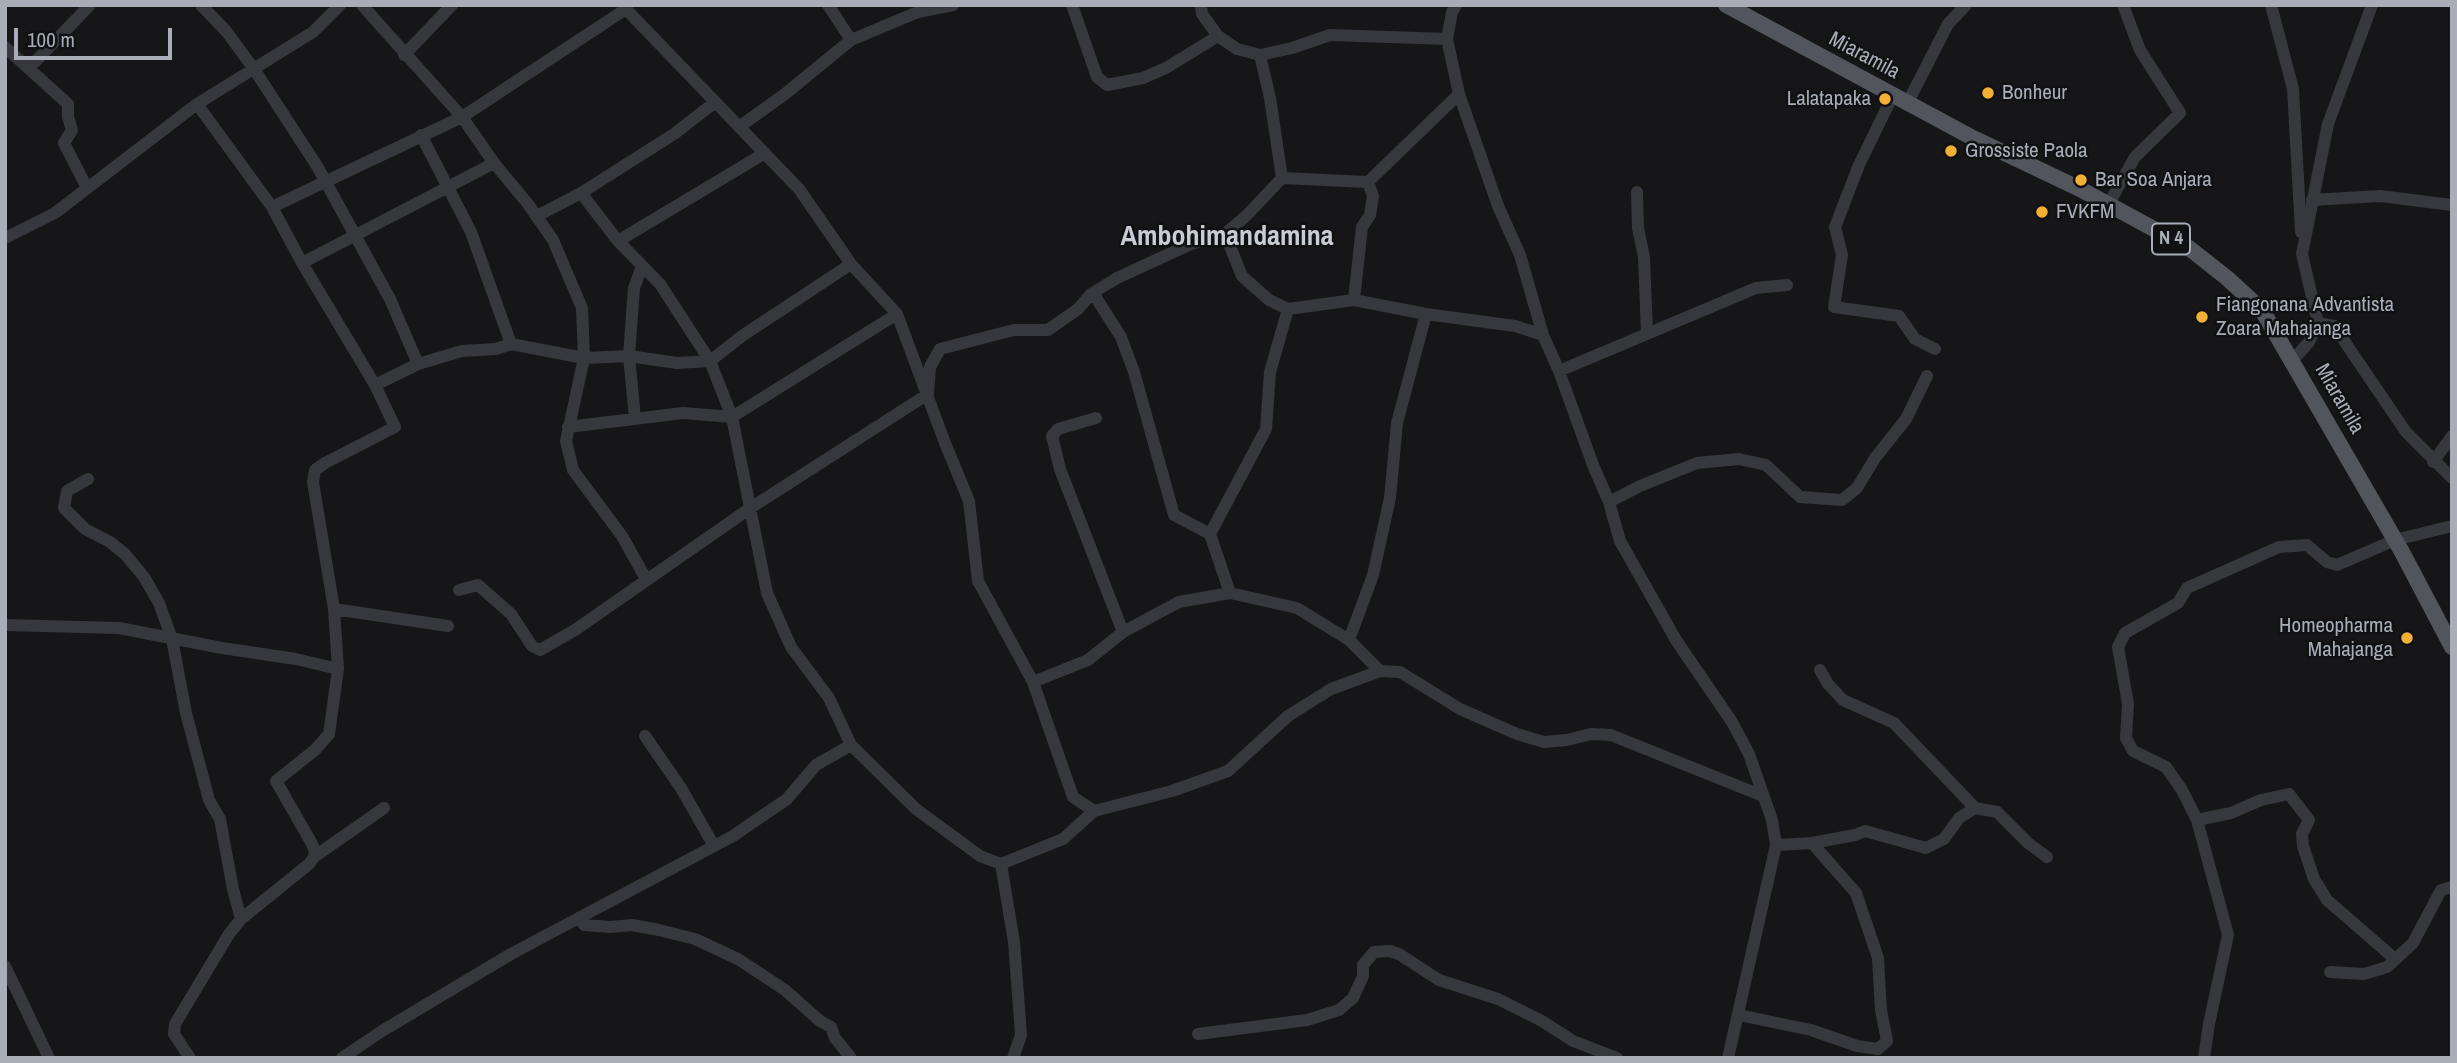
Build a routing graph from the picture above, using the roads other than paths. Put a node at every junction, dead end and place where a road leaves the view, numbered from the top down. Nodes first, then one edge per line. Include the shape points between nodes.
1 (90, 5) edge
2 (340, 5) edge
3 (362, 5) edge
4 (453, 5) edge
5 (828, 5) edge
6 (953, 5) edge
7 (1072, 5) edge
8 (1201, 5) edge
9 (1456, 5) edge
10 (1726, 5) edge
11 (1966, 5) edge
12 (2123, 5) edge
13 (2271, 5) edge
14 (2372, 5) edge
15 (205, 6) edge
16 (624, 7) edge
17 (1218, 36) junction
18 (1447, 39) junction
19 (851, 40) junction
20 (5, 47) edge
21 (404, 55) junction
22 (1260, 55) junction
23 (29, 68) junction
24 (254, 69) junction
25 (1459, 94) junction
26 (1900, 98) junction
27 (714, 103) junction
28 (197, 104) junction
29 (462, 117) junction
30 (739, 127) junction
31 (421, 135) junction
32 (765, 153) junction
33 (494, 163) junction
34 (1282, 178) junction
35 (326, 181) junction
36 (1367, 182) junction
37 (87, 188) junction
38 (447, 188) junction
39 (1637, 192) dead end
40 (581, 193) junction
41 (2312, 201) junction
42 (2108, 205) junction
43 (2452, 205) edge
44 (272, 207) junction
45 (537, 216) junction
46 (1225, 234) junction
47 (354, 237) junction
48 (5, 238) edge
49 (618, 241) junction
50 (2302, 254) junction
51 (302, 263) junction
52 (851, 264) junction
53 (642, 266) junction
54 (1787, 285) dead end
55 (1093, 293) junction
56 (1354, 300) junction
57 (1288, 309) junction
58 (897, 313) junction
59 (1426, 314) junction
60 (2318, 323) junction
61 (1647, 333) junction
62 (1543, 335) junction
63 (511, 344) junction
64 (1935, 349) dead end
65 (629, 356) junction
66 (584, 358) junction
67 (710, 361) junction
68 (2292, 361) junction
69 (418, 364) junction
70 (1559, 371) junction
71 (1927, 376) dead end
72 (375, 385) junction
73 (928, 394) junction
74 (732, 417) junction
75 (635, 418) junction
76 (1096, 418) dead end
77 (568, 428) junction
78 (2452, 436) edge
79 (2433, 462) junction
80 (2452, 478) edge
81 (88, 479) dead end
82 (1609, 502) junction
83 (749, 509) junction
84 (2452, 526) edge
85 (1210, 534) junction
86 (2395, 540) junction
87 (646, 579) junction
88 (459, 590) dead end
89 (1230, 593) junction
90 (334, 609) junction
91 (5, 625) edge
92 (447, 626) dead end
93 (1123, 632) junction
94 (172, 639) junction
95 (1349, 639) junction
96 (2452, 648) edge
97 (338, 669) junction
98 (1820, 670) dead end
99 (1380, 671) junction
100 (1033, 682) junction
101 (645, 736) dead end
102 (851, 745) junction
103 (1763, 796) junction
104 (384, 808) dead end
105 (1975, 808) junction
106 (1094, 811) junction
107 (2197, 820) junction
108 (1812, 843) junction
109 (1776, 845) junction
110 (714, 846) junction
111 (314, 857) junction
112 (2047, 857) dead end
113 (1001, 864) junction
114 (2452, 887) edge
115 (580, 917) junction
116 (241, 919) junction
117 (2395, 959) junction
118 (5, 966) edge
119 (2330, 972) dead end
120 (1739, 1015) junction
121 (1198, 1034) dead end
122 (1876, 1053) edge
123 (49, 1058) edge
124 (190, 1058) edge
125 (342, 1058) edge
126 (850, 1058) edge
127 (1013, 1058) edge
128 (1617, 1058) edge
129 (1728, 1058) edge
130 (2204, 1058) edge

1 - 23 street
2 - 24 street via 313,32
3 - 21 street
4 - 21 street
5 - 19 street
6 - 19 street via 918,12
7 - 17 street via 1097,77 1107,85 1166,68
8 - 17 street
9 - 18 street
10 - 26 main road, Miaramila / N 4
11 - 26 street via 1948,24
12 - 42 street via 2140,50 2180,113 2135,157
13 - 50 street via 2293,89
14 - 41 street via 2328,124
15 - 24 street
16 - 27 street
16 - 29 street
17 - 22 street via 1237,49
18 - 22 street via 1330,34
18 - 25 street
19 - 30 street
20 - 23 street
21 - 29 street
22 - 34 street
23 - 37 street via 68,104 72,130 64,143
24 - 28 street
24 - 35 street
25 - 36 street
25 - 62 street via 1520,255
26 - 42 main road, Miaramila / N 4
26 - 64 street via 1859,165 1835,227 1842,255 1834,307 1899,316 1915,339
27 - 30 street
27 - 40 street
28 - 37 street
28 - 44 street
29 - 31 street
29 - 33 street
30 - 32 street
31 - 35 street
31 - 38 street
32 - 49 street
32 - 52 street via 799,189
33 - 38 street
33 - 45 street
34 - 36 street
34 - 46 street
35 - 44 street
35 - 47 street
36 - 56 street via 1373,196 1370,215 1362,227
37 - 48 street via 55,212
38 - 47 street
38 - 63 street via 471,232
39 - 61 street
40 - 45 street
40 - 49 street
41 - 43 street via 2380,196
41 - 50 street
42 - 68 main road, Miaramila / N 4 via 2189,248 2227,278 2262,310
44 - 51 street
45 - 66 street via 553,240 582,308
46 - 55 street via 1168,254
46 - 57 street via 1242,276 1269,300
47 - 51 street
47 - 69 street via 390,299
49 - 53 street
50 - 60 street
51 - 72 street
52 - 58 street
52 - 67 street
53 - 65 street via 634,288
53 - 67 street via 660,284
54 - 61 street via 1756,288
55 - 73 street via 1048,330 1014,330 940,349 930,367
55 - 85 street via 1121,337 1135,372 1174,515
56 - 57 street
56 - 59 street
57 - 85 street via 1269,372 1266,429
58 - 73 street
58 - 74 street
59 - 62 street via 1516,326
59 - 95 street via 1397,423 1390,498 1373,575
60 - 68 street
60 - 79 street via 2334,326 2406,432
61 - 70 street
62 - 70 street
63 - 66 street
63 - 69 street
65 - 66 street
65 - 67 street via 677,363
65 - 75 street
66 - 77 street
67 - 74 street
68 - 86 main road, Miaramila / N 4
69 - 72 street
70 - 82 street
71 - 82 street via 1906,419 1857,488 1842,500 1800,497 1766,465 1739,459 1697,463
72 - 90 street via 395,427 314,470
73 - 83 street
73 - 100 street via 969,500 978,581
74 - 75 street via 683,413
74 - 83 street
75 - 77 street
76 - 93 street via 1058,429 1052,436
77 - 87 street via 566,441 573,470 622,536
78 - 79 street
79 - 80 street
81 - 94 street via 67,491 64,508 85,529 125,554 144,577
82 - 103 street via 1620,541 1676,640 1732,722
83 - 87 street
83 - 102 street via 767,593 791,647 829,698
84 - 86 street
85 - 89 street
86 - 96 main road, Miaramila / N 4
86 - 107 street via 2337,565 2306,545 2279,547 2187,589 2178,603 2125,633 2118,647 2128,704 2126,738 2133,751 2166,767
87 - 88 street via 540,650 532,646 512,614 478,585
89 - 93 street via 1179,603
89 - 95 street via 1297,608
90 - 92 street
90 - 97 street
91 - 94 street via 120,628
93 - 100 street via 1088,660
94 - 97 street
94 - 116 street via 209,800 220,819
95 - 99 street
97 - 111 street via 329,734 276,781 311,842
98 - 105 street via 1843,700 1894,723
99 - 103 street via 1400,673 1460,709 1517,734 1544,742 1611,735
99 - 106 street via 1331,689 1288,716 1228,771
100 - 106 street via 1073,797
101 - 110 street
102 - 110 street via 816,765 787,799
102 - 113 street via 916,809 980,856
103 - 109 street
104 - 111 street
105 - 108 street via 1959,818 1944,839 1926,848 1865,831
105 - 112 street via 1997,812
106 - 113 street via 1063,839
107 - 117 street via 2290,794 2309,820 2302,834 2303,846 2327,900
107 - 130 street via 2228,935
108 - 109 street
108 - 122 street via 1856,893 1878,958 1886,1041
109 - 120 street
110 - 115 street
111 - 116 street
113 - 127 street via 1014,942 1021,1035
114 - 117 street via 2441,890 2413,943
115 - 125 street
115 - 126 street via 584,925 632,925 695,939 738,959 831,1027
116 - 124 street via 175,1024 174,1034
117 - 119 street via 2387,967 2364,974
118 - 123 street
120 - 122 street via 1811,1030
120 - 129 street
121 - 128 street via 1307,1020 1339,1010 1353,998 1363,965 1374,952 1390,951 1439,980 1498,999 1573,1041

